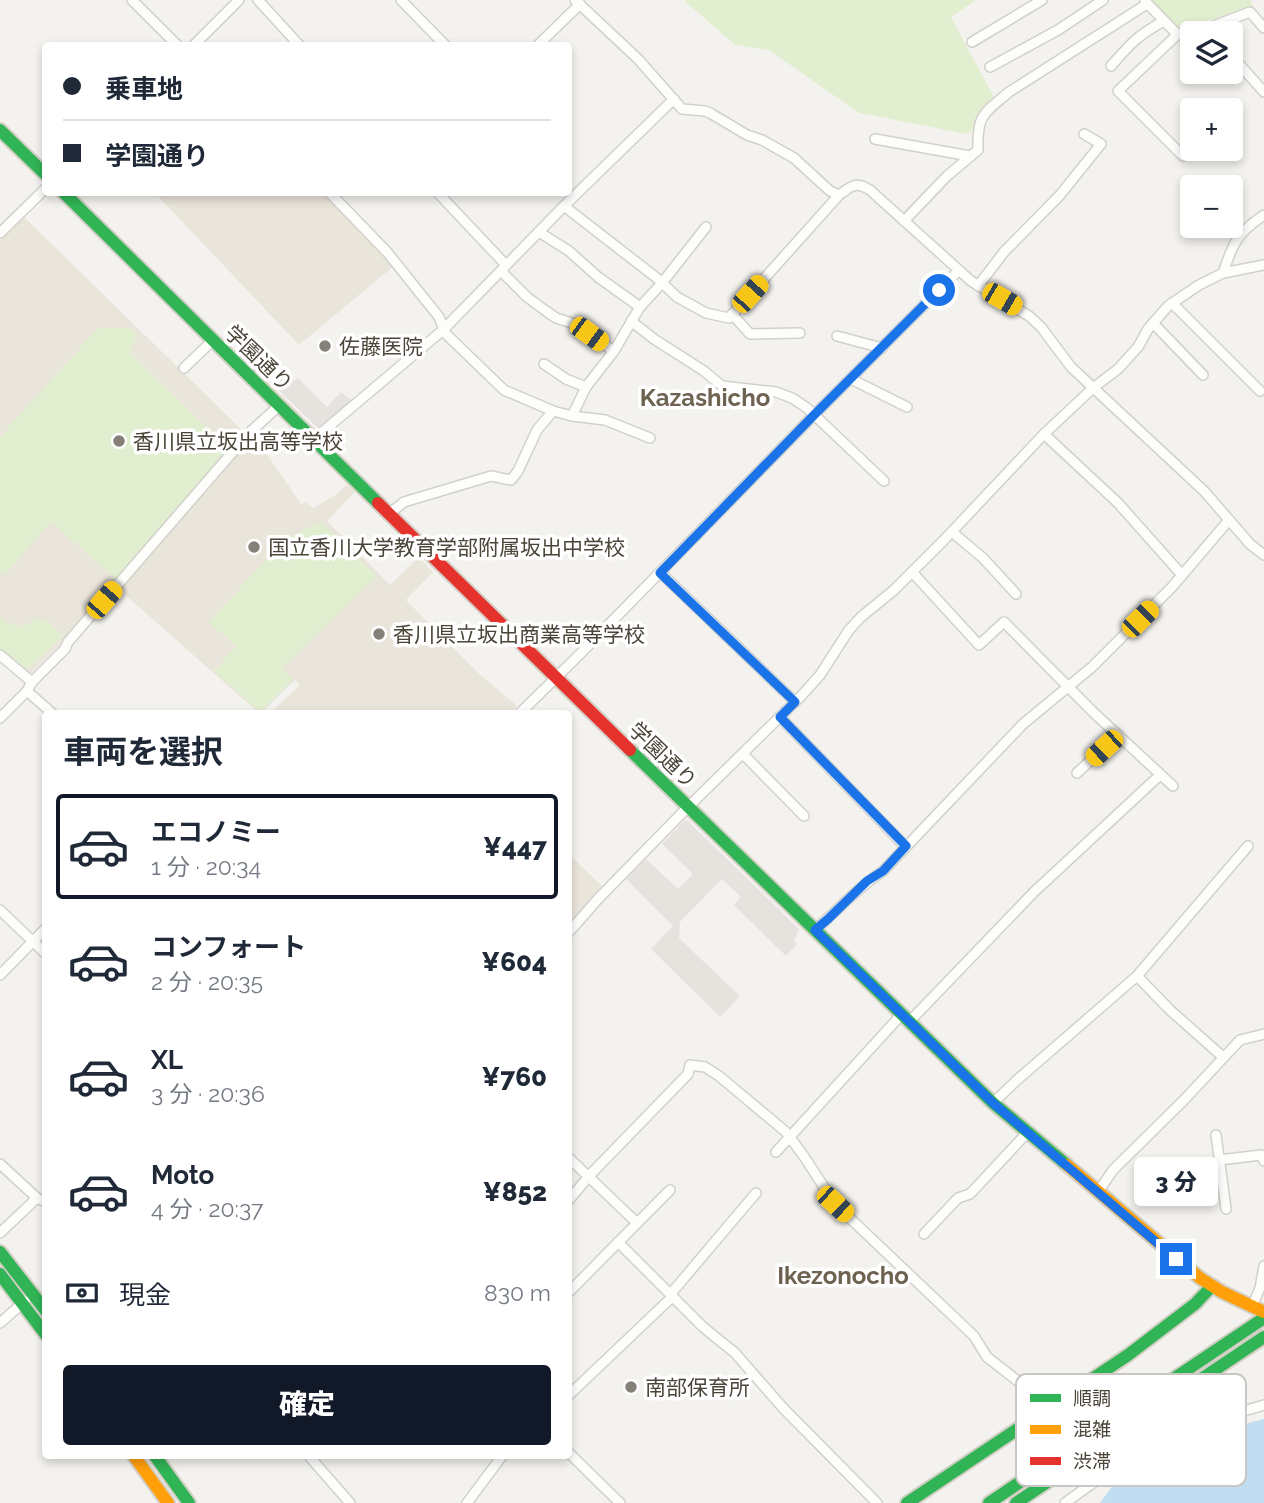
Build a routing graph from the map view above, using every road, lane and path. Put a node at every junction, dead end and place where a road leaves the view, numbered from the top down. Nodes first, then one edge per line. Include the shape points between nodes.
1 (132, 0) edge
2 (239, 0) edge
3 (258, 0) edge
4 (401, 0) edge
5 (1042, 0) edge
6 (1103, 0) edge
7 (578, 2) edge
8 (1145, 2) edge
9 (1164, 20) junction
10 (1231, 21) edge
11 (1264, 27) edge
12 (1178, 34) joint
13 (174, 42) edge
14 (197, 42) edge
15 (296, 42) edge
16 (442, 42) edge
17 (541, 42) edge
18 (972, 42) dead end
19 (1111, 66) dead end
20 (989, 67) dead end
21 (1243, 69) edge
22 (1264, 92) edge
23 (674, 99) junction
24 (0, 130) edge
25 (1084, 134) dead end
26 (875, 139) dead end
27 (1180, 152) edge
28 (970, 156) junction
29 (42, 171) edge
30 (42, 192) edge
31 (839, 195) junction
32 (67, 196) edge
33 (332, 196) edge
34 (441, 196) edge
35 (564, 206) junction
36 (1264, 215) edge
37 (904, 221) junction
38 (706, 227) dead end
39 (539, 232) junction
40 (0, 233) edge
41 (1264, 265) edge
42 (504, 268) junction
43 (958, 271) junction
44 (1223, 273) junction
45 (662, 283) junction
46 (978, 286) junction
47 (1172, 303) junction
48 (640, 307) junction
49 (732, 314) junction
50 (631, 321) junction
51 (1153, 323) junction
52 (443, 330) junction
53 (800, 333) dead end
54 (837, 336) dead end
55 (213, 340) junction
56 (881, 348) junction
57 (614, 351) junction
58 (544, 363) dead end
59 (184, 368) dead end
60 (1203, 376) dead end
61 (851, 379) junction
62 (586, 387) junction
63 (1093, 388) junction
64 (1260, 391) dead end
65 (280, 405) junction
66 (906, 407) dead end
67 (553, 411) junction
68 (815, 414) junction
69 (572, 416) junction
70 (1044, 434) junction
71 (650, 438) dead end
72 (314, 439) junction
73 (884, 481) dead end
74 (390, 513) junction
75 (1229, 520) junction
76 (952, 532) junction
77 (1264, 555) edge
78 (912, 572) junction
79 (660, 573) junction
80 (1182, 575) junction
81 (1017, 594) dead end
82 (0, 656) edge
83 (556, 677) junction
84 (29, 686) junction
85 (1069, 686) junction
86 (795, 702) junction
87 (50, 710) edge
88 (523, 710) edge
89 (780, 717) junction
90 (0, 718) edge
91 (1118, 735) junction
92 (743, 754) junction
93 (1077, 773) dead end
94 (1160, 775) junction
95 (1173, 786) dead end
96 (688, 807) junction
97 (804, 816) dead end
98 (906, 846) junction
99 (1248, 846) dead end
100 (0, 910) edge
101 (572, 929) edge
102 (815, 930) junction
103 (42, 932) edge
104 (32, 942) junction
105 (42, 951) edge
106 (0, 975) edge
107 (1137, 975) junction
108 (905, 1018) junction
109 (1264, 1034) edge
110 (1223, 1057) junction
111 (993, 1103) junction
112 (1027, 1133) junction
113 (1216, 1135) dead end
114 (790, 1137) junction
115 (776, 1152) dead end
116 (1219, 1160) junction
117 (572, 1161) edge
118 (1264, 1161) edge
119 (0, 1164) edge
120 (588, 1177) junction
121 (670, 1190) dead end
122 (1098, 1192) junction
123 (756, 1193) dead end
124 (572, 1196) edge
125 (41, 1200) edge
126 (1226, 1209) dead end
127 (636, 1223) junction
128 (0, 1233) edge
129 (924, 1234) dead end
130 (618, 1241) junction
131 (0, 1252) edge
132 (1264, 1266) edge
133 (0, 1274) edge
134 (1212, 1286) junction
135 (572, 1289) edge
136 (32, 1294) junction
137 (672, 1294) junction
138 (22, 1303) junction
139 (42, 1306) edge
140 (1258, 1310) edge
141 (1264, 1318) edge
142 (0, 1323) edge
143 (42, 1330) edge
144 (1264, 1337) edge
145 (1100, 1374) edge
146 (1182, 1374) edge
147 (1209, 1374) edge
148 (1016, 1380) edge
149 (572, 1392) edge
150 (1264, 1405) edge
151 (1246, 1410) edge
152 (1016, 1430) edge
153 (572, 1456) edge
154 (136, 1459) edge
155 (157, 1459) edge
156 (312, 1459) edge
157 (500, 1459) edge
158 (1016, 1481) edge
159 (1016, 1485) edge
160 (1041, 1486) edge
161 (1044, 1486) edge
162 (1089, 1486) edge
163 (168, 1503) edge
164 (189, 1503) edge
165 (350, 1503) edge
166 (467, 1503) edge
167 (620, 1503) edge
168 (877, 1503) edge
169 (907, 1503) edge
170 (981, 1503) edge
171 (989, 1503) edge
172 (1016, 1503) edge
173 (1024, 1503) edge
174 (1065, 1503) edge

1 - 13 street
2 - 14 street
3 - 15 street
4 - 16 street
5 - 18 street
6 - 20 street
7 - 17 street
7 - 23 street
8 - 9 street
8 - 28 street via 995,104 982,117 977,129 978,150
9 - 12 street
9 - 19 street via 1137,37
10 - 11 street via 1250,12
12 - 27 street via 1118,91
21 - 22 street
23 - 31 street via 684,110 710,113 787,154
23 - 35 street
24 - 29 main road
25 - 46 street via 1101,144
26 - 28 street
28 - 37 street
30 - 40 street
31 - 37 street via 850,186 862,186
31 - 49 street
32 - 55 main road, 学園通り
33 - 52 street via 387,252 439,317
34 - 42 street
35 - 39 street
35 - 45 street
36 - 44 street via 1233,243
37 - 43 street
38 - 45 street
39 - 42 street
39 - 48 street
41 - 44 street
42 - 52 street
42 - 57 street via 527,297
43 - 46 street
43 - 56 street
44 - 47 street
45 - 48 street
45 - 49 street via 706,313 729,318
46 - 63 street via 1029,316
47 - 51 street
47 - 64 street
48 - 50 street
49 - 53 street via 750,334
50 - 57 street
50 - 68 street via 722,386 776,392
51 - 60 street
51 - 63 street via 1118,369
52 - 67 street via 504,390
52 - 72 street
54 - 56 street
55 - 59 street
55 - 65 main road, 学園通り
56 - 61 street
57 - 62 street
58 - 62 street
61 - 66 street
61 - 68 street
62 - 69 street
63 - 70 street
63 - 75 street
65 - 72 main road, 学園通り
65 - 84 street via 250,432
67 - 69 street
67 - 74 street via 537,430 511,480 491,477 404,502
68 - 73 street
68 - 79 street
69 - 71 street via 606,420
70 - 76 street
70 - 80 street via 1118,503
72 - 74 main road, 学園通り
74 - 83 main road, 学園通り
75 - 77 street
75 - 80 street
76 - 78 street
76 - 81 street
78 - 85 street via 979,645 1004,622
78 - 86 street via 849,630 820,675
79 - 83 street
79 - 86 street
80 - 85 street
82 - 84 street
83 - 88 street
83 - 96 main road, 学園通り
84 - 87 street
84 - 90 street
85 - 91 street
85 - 98 street via 1023,724
86 - 89 street
89 - 92 street
89 - 98 street
91 - 93 street
91 - 94 street
92 - 96 street
92 - 97 street
94 - 95 street
94 - 108 street
96 - 101 street
96 - 102 main road, 学園通り
98 - 102 street
99 - 107 street
100 - 104 street
102 - 108 main road, 学園通り
103 - 104 street
104 - 105 street
104 - 106 street
107 - 110 street
107 - 111 street
108 - 111 main road, 学園通り
108 - 114 street
109 - 110 street via 1240,1040
110 - 122 street via 1113,1170
111 - 112 main road, 学園通り
112 - 122 main road, 学園通り
112 - 129 street via 970,1194 958,1198
113 - 116 street
114 - 115 street
114 - 120 street via 719,1076 690,1065 688,1074
114 - 148 street via 835,1204 974,1336 987,1357
116 - 118 street via 1261,1155
116 - 126 street
117 - 120 street
119 - 125 street
120 - 124 street
120 - 127 street
121 - 127 street
122 - 134 main road, 学園通り
123 - 137 street
125 - 128 street
127 - 130 street
130 - 135 street
130 - 137 street
131 - 136 main road
132 - 140 street
133 - 138 main road
134 - 140 main road, 学園通り
134 - 145 main road via 1195,1304
136 - 138 street
136 - 139 main road
137 - 149 street
137 - 168 street via 735,1353
138 - 142 street
138 - 143 main road
141 - 146 main road
144 - 147 main road
150 - 151 street
152 - 169 main road
153 - 167 street
154 - 163 main road
155 - 164 main road
156 - 165 street
157 - 166 street
158 - 170 main road
159 - 171 main road
160 - 172 main road
161 - 173 main road
162 - 174 street

